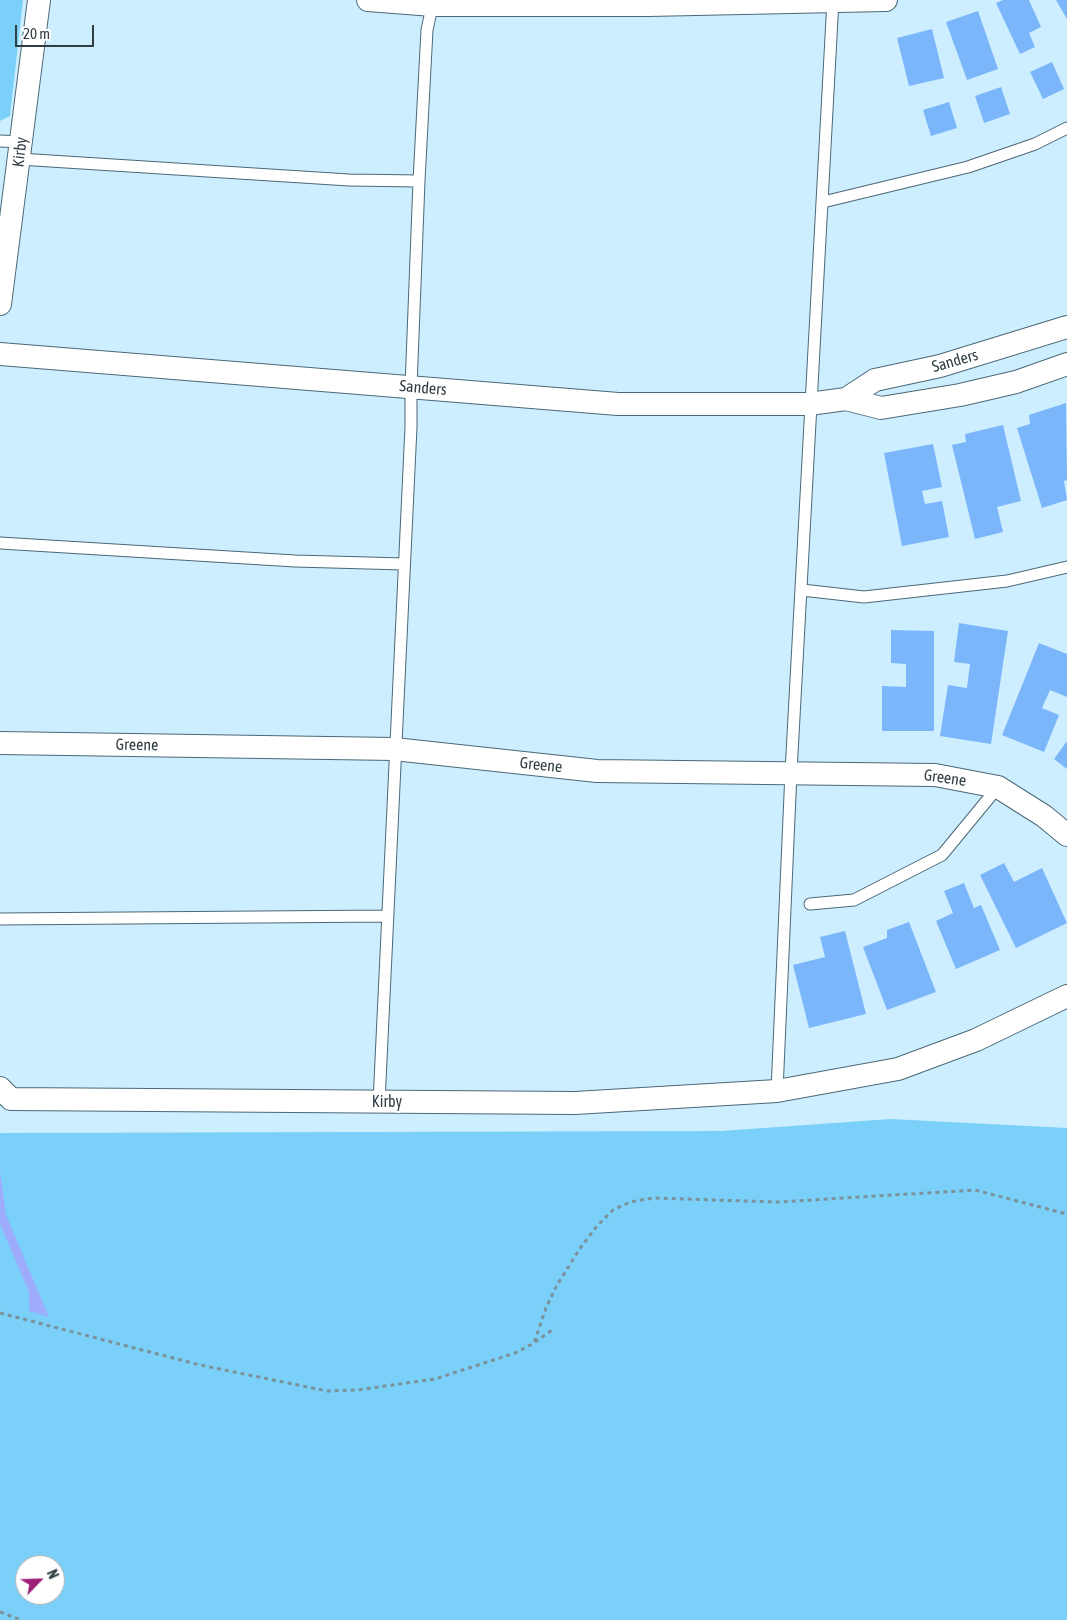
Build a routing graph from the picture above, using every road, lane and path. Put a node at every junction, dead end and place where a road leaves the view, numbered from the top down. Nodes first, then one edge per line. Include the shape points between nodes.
1 (39, 0) edge
2 (368, 0) edge
3 (886, 0) edge
4 (833, 1) edge
5 (433, 3) edge
6 (1067, 128) edge
7 (13, 147) edge
8 (419, 181) junction
9 (823, 202) junction
10 (0, 304) edge
11 (1067, 327) edge
12 (0, 354) edge
13 (1067, 364) edge
14 (410, 387) junction
15 (846, 398) junction
16 (812, 403) junction
17 (0, 543) edge
18 (404, 564) junction
19 (1067, 567) edge
20 (802, 590) junction
21 (0, 743) edge
22 (394, 749) junction
23 (791, 772) junction
24 (998, 788) junction
25 (1067, 835) edge
26 (810, 904) dead end
27 (387, 916) junction
28 (0, 919) edge
29 (1067, 996) edge
30 (0, 1088) edge
31 (777, 1091) junction
32 (379, 1102) junction
33 (1067, 1214) edge
34 (0, 1312) edge
35 (555, 1328) dead end
36 (534, 1343) junction
37 (0, 1612) edge
38 (21, 1620) edge

1 - 7 street, Kirby
2 - 5 street
3 - 4 street
4 - 5 street
4 - 9 lane
5 - 8 lane via 427,30
6 - 9 lane via 1035,144 968,167
7 - 8 lane via 340,179
7 - 10 street, Kirby
8 - 14 lane
9 - 16 lane
11 - 15 street, Sanders via 940,366 875,380
12 - 14 street, Sanders
13 - 15 street, Sanders via 1016,382 970,393 881,408
14 - 16 street, Sanders via 618,404
14 - 18 lane
15 - 16 street, Sanders
16 - 20 lane
17 - 18 lane via 295,562
18 - 22 lane
19 - 20 lane via 1007,581 864,597
20 - 23 lane
21 - 22 street, Greene
22 - 23 street, Greene via 597,771
22 - 27 lane
23 - 24 street, Greene via 935,774
23 - 31 lane
24 - 25 street, Greene via 1044,816
24 - 26 lane via 942,855 854,900
27 - 28 lane
27 - 32 lane
29 - 31 street, Kirby via 976,1040 898,1069
30 - 32 street, Kirby via 11,1099
31 - 32 street, Kirby via 575,1103
33 - 36 path via 975,1190 778,1202 653,1198 630,1202 613,1210 581,1248 553,1293
34 - 36 path via 200,1365 327,1391 435,1379 515,1353
35 - 36 path
37 - 38 path

